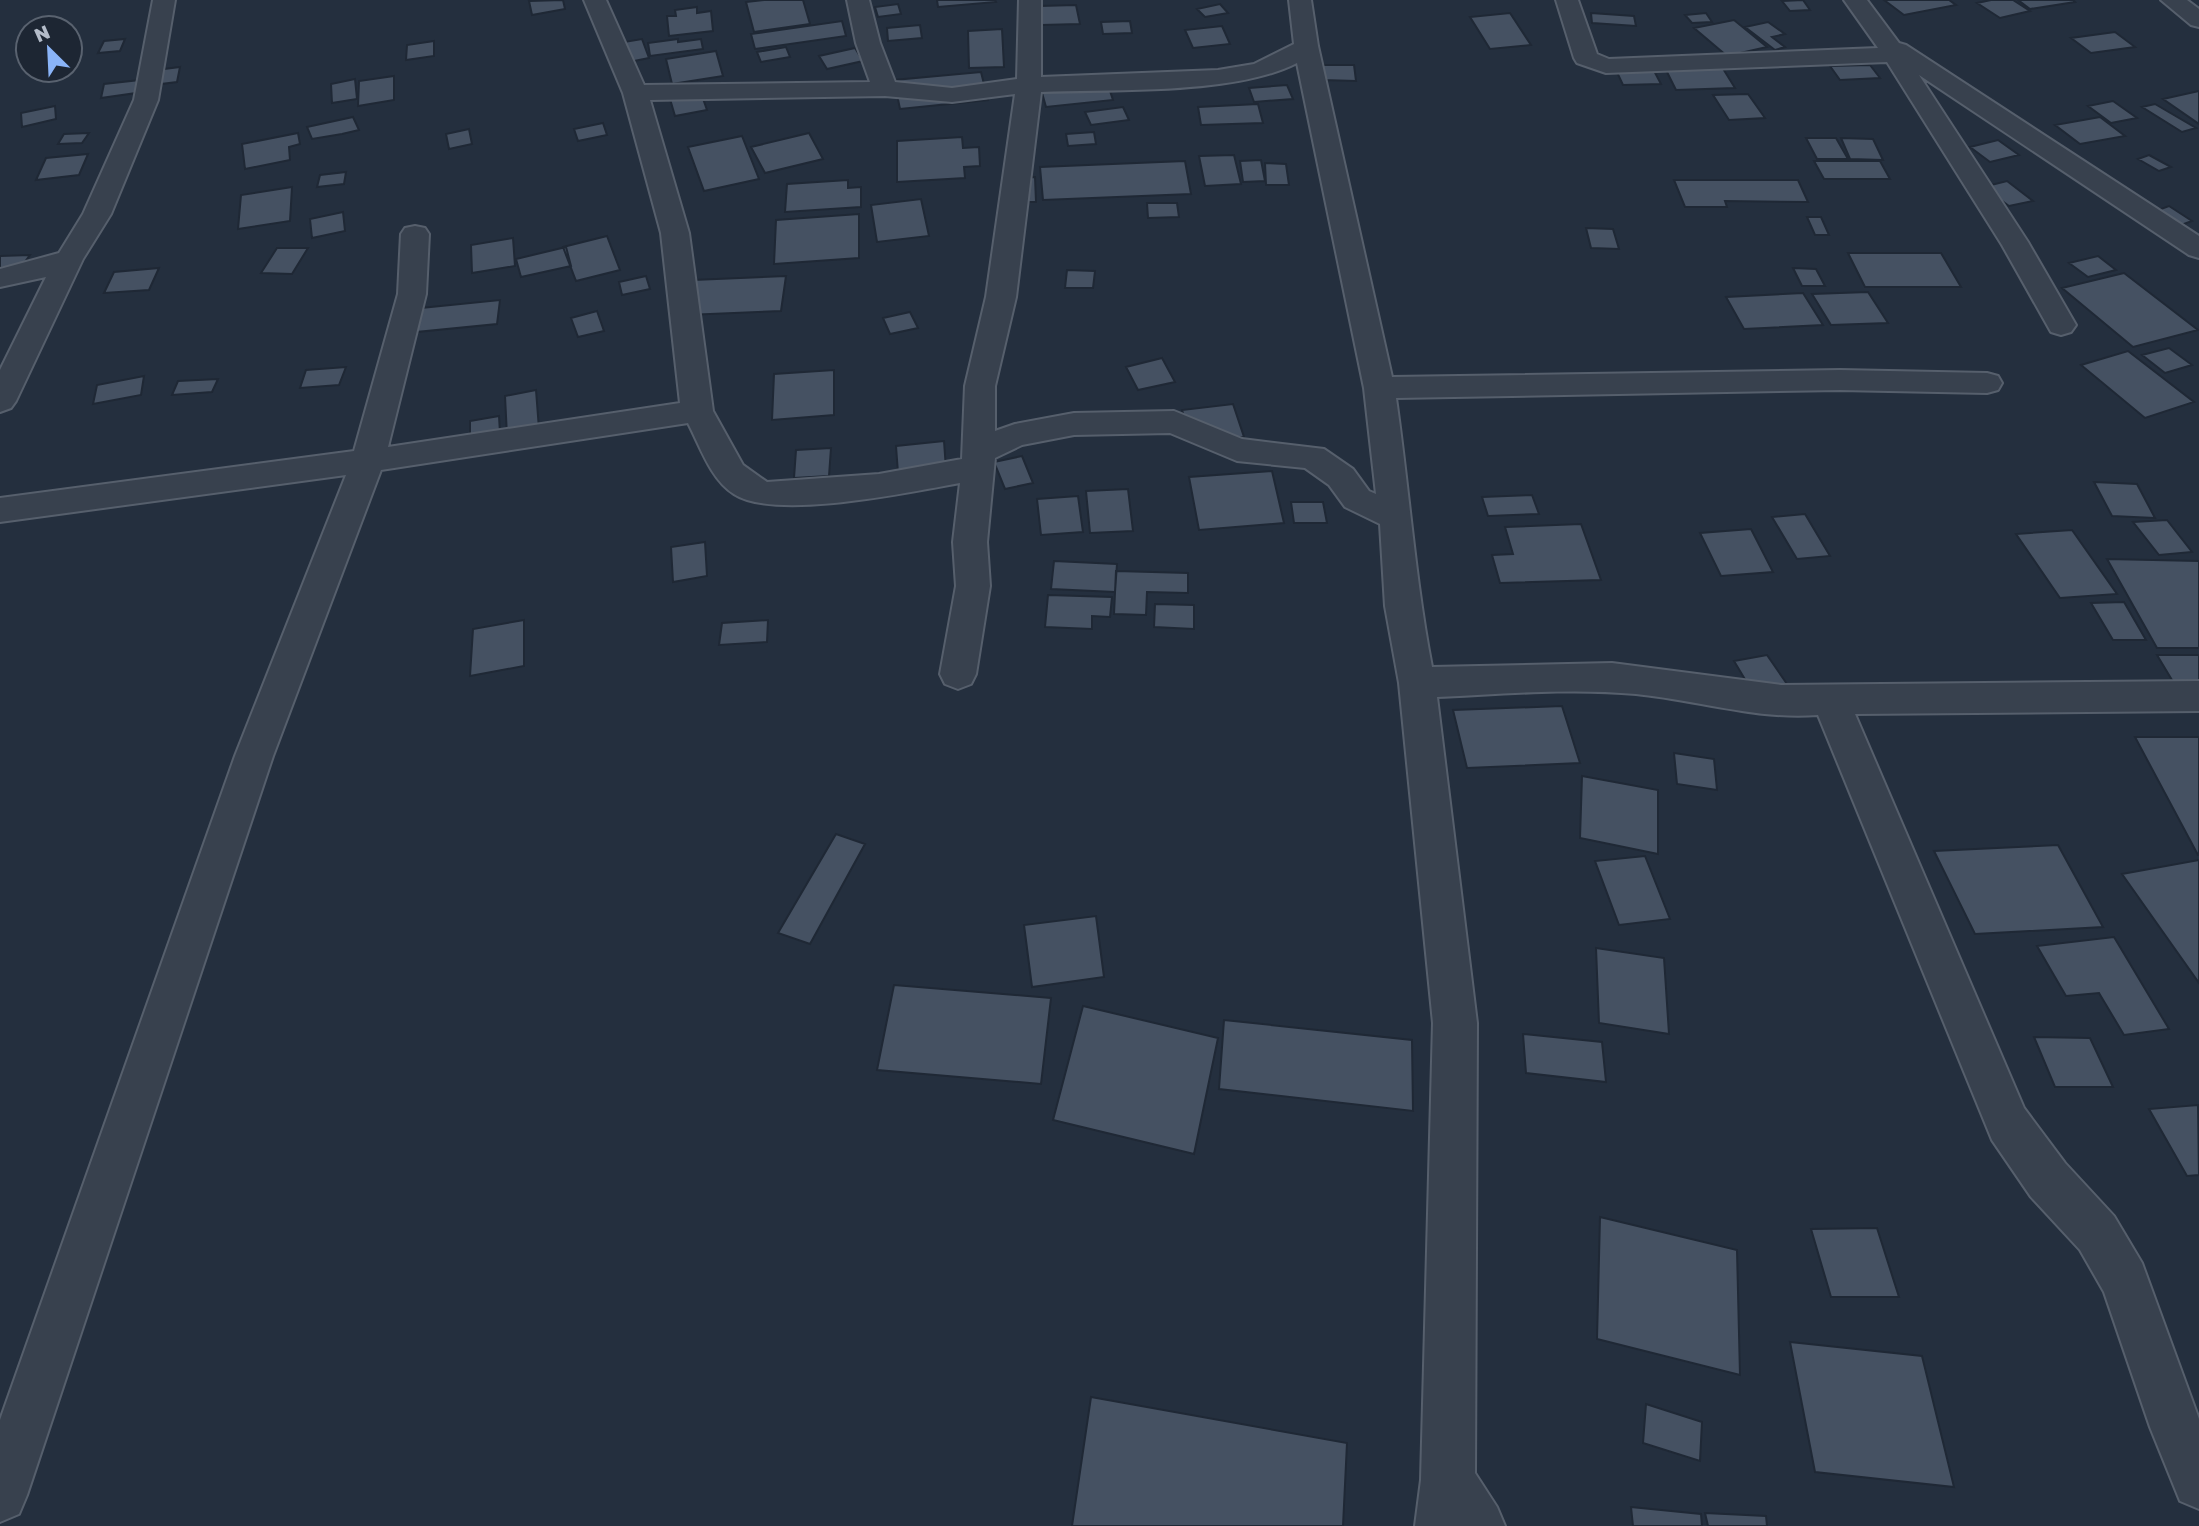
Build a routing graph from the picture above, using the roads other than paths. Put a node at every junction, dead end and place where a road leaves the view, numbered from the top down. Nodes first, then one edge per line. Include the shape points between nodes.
1 (164, 0) edge
2 (595, 0) edge
3 (858, 0) edge
4 (1030, 0) edge
5 (1300, 0) edge
6 (1567, 0) edge
7 (1855, 0) edge
8 (2172, 0) edge
9 (2199, 20) edge
10 (1306, 46) junction
11 (1891, 49) junction
12 (1029, 85) junction
13 (885, 89) junction
14 (635, 93) junction
15 (415, 234) dead end
16 (2199, 249) edge
17 (69, 259) junction
18 (0, 278) edge
19 (2061, 325) dead end
20 (1987, 383) dead end
21 (1379, 388) junction
22 (0, 401) edge
23 (697, 411) junction
24 (978, 460) junction
25 (368, 461) junction
26 (0, 510) edge
27 (1396, 518) junction
28 (958, 674) dead end
29 (1417, 683) junction
30 (2199, 696) edge
31 (1830, 699) junction
32 (2199, 1482) edge
33 (0, 1495) edge
34 (1445, 1503) edge
35 (1478, 1526) edge

1 - 17 street via 146,100 97,214
2 - 14 street
3 - 13 street
4 - 12 street
5 - 10 street
6 - 11 street via 1586,58 1606,66
7 - 11 street
8 - 9 street
10 - 12 street via 1287,60 1244,74
10 - 21 street
11 - 16 street
11 - 19 street via 2014,242
12 - 13 street via 953,95
12 - 24 street via 1001,297 980,386
13 - 14 street
14 - 23 street via 675,233
15 - 25 street via 412,294
17 - 18 street
17 - 22 street
20 - 21 street via 1840,380
21 - 27 street
23 - 24 street via 731,473 764,494 880,486
23 - 25 street
24 - 27 street via 1015,435 1074,424 1174,422 1237,450 1313,457 1341,477 1357,499
24 - 28 street via 970,542 973,586
25 - 26 street
25 - 33 street via 254,756
27 - 29 street
29 - 31 street via 1556,677 1640,680 1761,701
29 - 34 street via 1455,1023
30 - 31 street
31 - 32 street via 2008,1124 2048,1180 2097,1233 2125,1280
34 - 35 street

